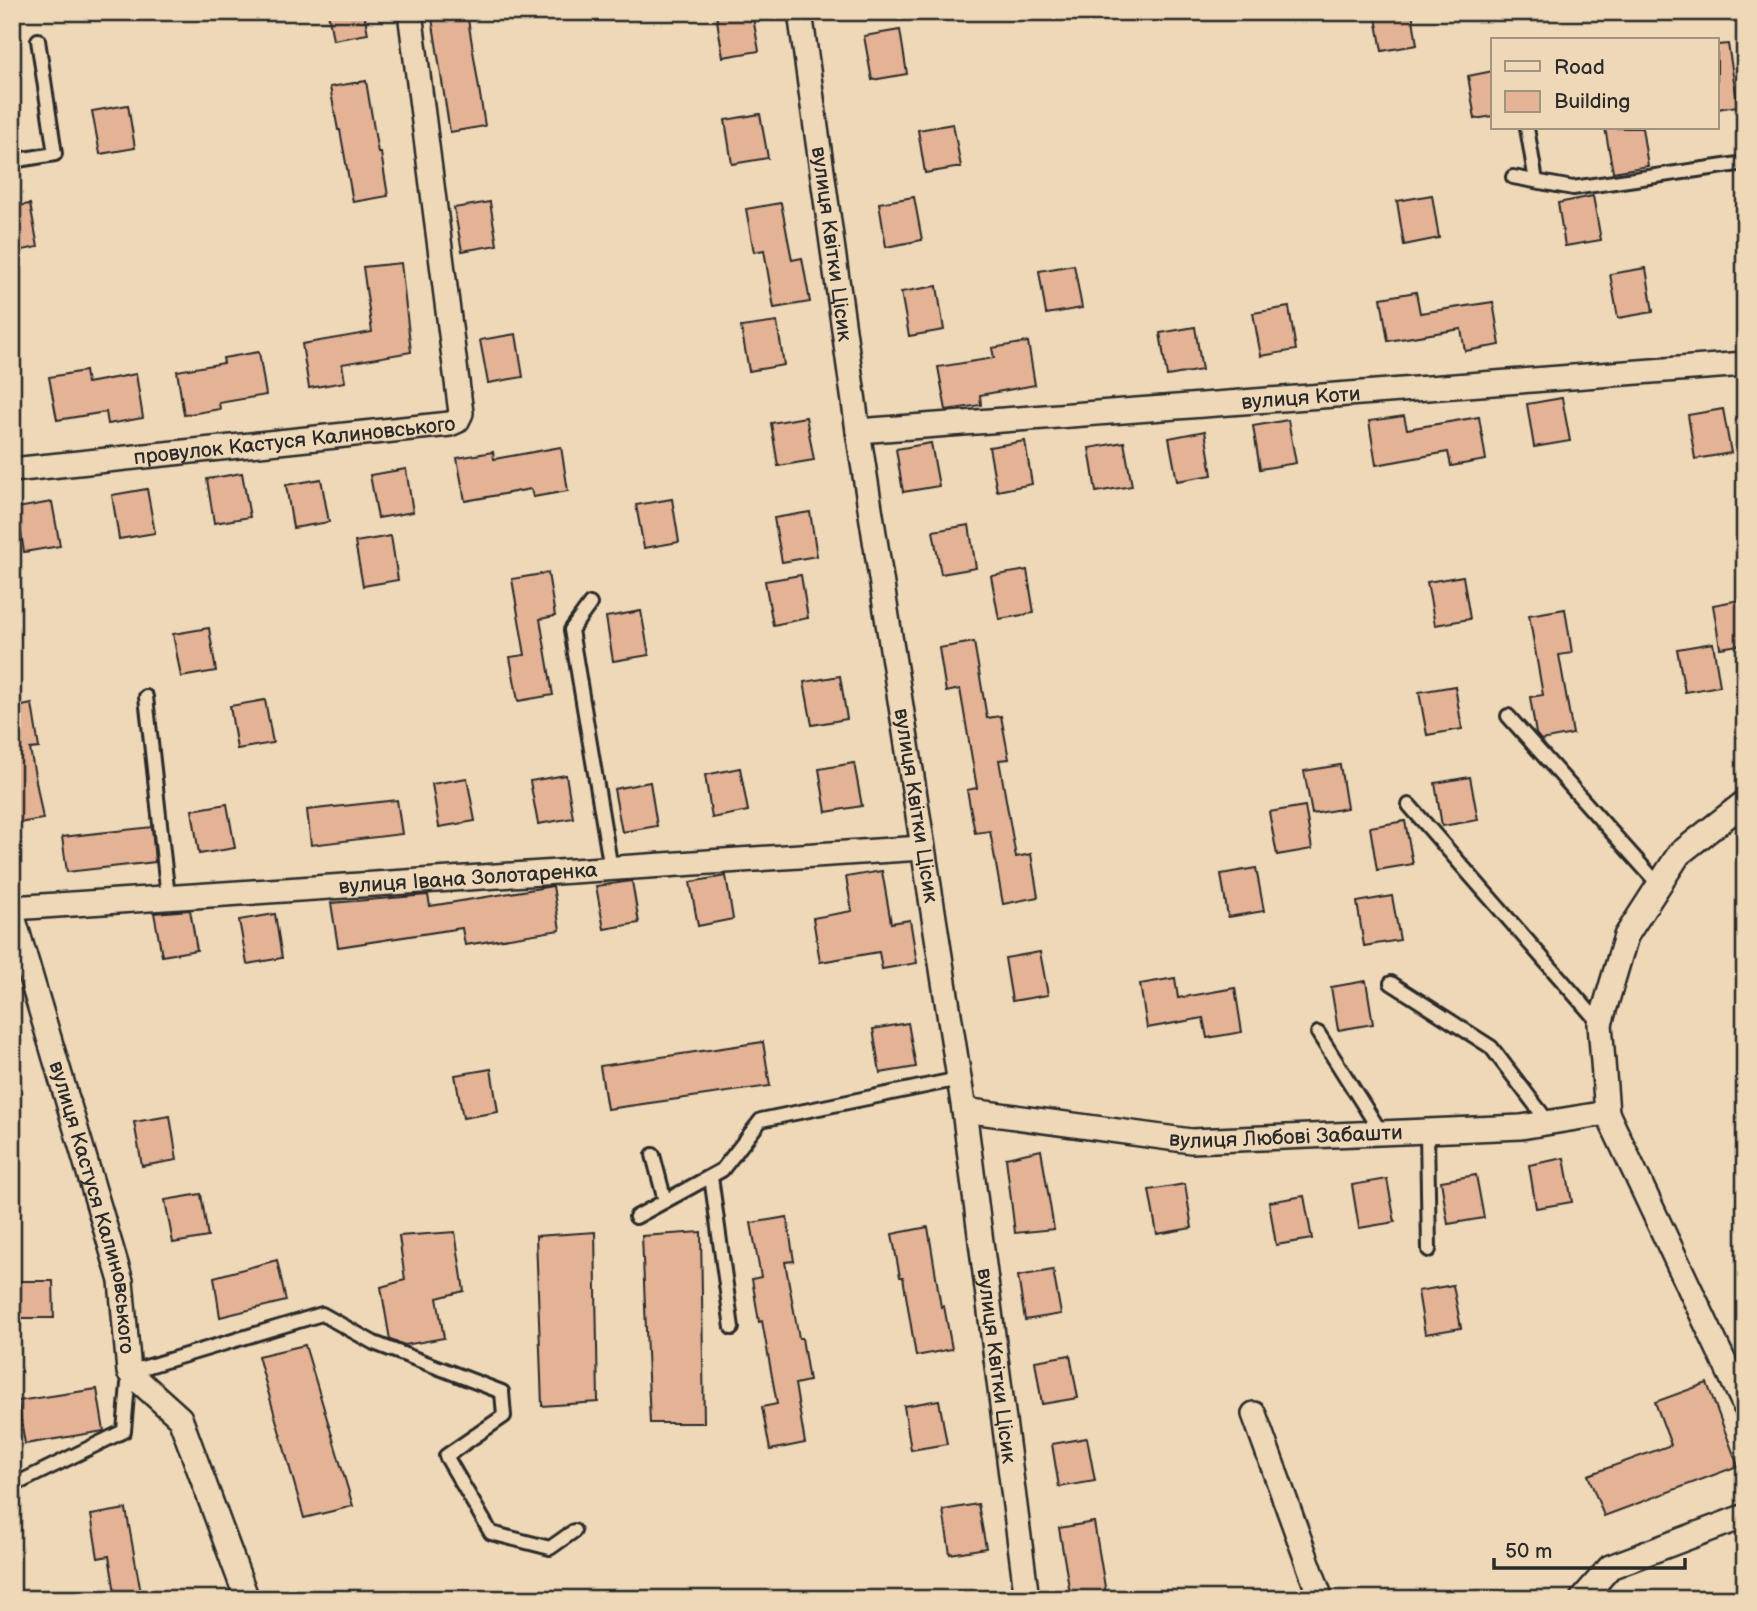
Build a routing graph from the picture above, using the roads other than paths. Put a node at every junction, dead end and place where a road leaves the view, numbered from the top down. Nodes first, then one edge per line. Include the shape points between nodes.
1 (410, 12) edge
2 (800, 12) edge
3 (38, 40) dead end
4 (1527, 130) edge
5 (12, 161) edge
6 (1745, 163) edge
7 (1513, 177) dead end
8 (1536, 181) junction
9 (1745, 365) edge
10 (858, 431) junction
11 (12, 470) edge
12 (590, 604) dead end
13 (145, 696) dead end
14 (1508, 716) dead end
15 (1745, 802) edge
16 (1409, 805) dead end
17 (922, 848) junction
18 (611, 869) junction
19 (1659, 886) junction
20 (167, 897) junction
21 (12, 908) edge
22 (12, 913) edge
23 (1391, 983) dead end
24 (1600, 1024) junction
25 (1318, 1033) dead end
26 (959, 1079) junction
27 (964, 1110) junction
28 (1607, 1113) junction
29 (1549, 1123) junction
30 (1427, 1133) junction
31 (1383, 1134) junction
32 (653, 1155) dead end
33 (710, 1177) junction
34 (665, 1202) junction
35 (636, 1217) dead end
36 (1429, 1251) dead end
37 (732, 1328) dead end
38 (129, 1372) junction
39 (1745, 1406) edge
40 (1254, 1414) dead end
41 (12, 1486) edge
42 (1745, 1516) edge
43 (574, 1531) dead end
44 (1588, 1596) edge
45 (247, 1599) edge
46 (1027, 1599) edge
47 (1321, 1599) edge

1 - 11 street, провулок Кастуся Калиновського via 461,413 457,421
2 - 10 street, вулиця Квітки Цісик
3 - 5 lane via 55,154
4 - 8 lane
6 - 8 lane via 1573,188
7 - 8 lane
9 - 10 street, вулиця Коти
10 - 17 street, вулиця Квітки Цісик
12 - 18 lane via 571,629
13 - 20 lane
14 - 19 lane
15 - 19 street via 1679,853
16 - 24 lane
17 - 18 street, вулиця Івана Золотаренка
17 - 26 street, вулиця Квітки Цісик
18 - 20 street, вулиця Івана Золотаренка
19 - 24 street via 1626,936
20 - 21 street, вулиця Івана Золотаренка
22 - 38 street, вулиця Кастуся Калиновського via 121,1281
23 - 29 lane via 1491,1047
24 - 28 street
25 - 31 lane
26 - 27 street, вулиця Квітки Цісик
26 - 33 lane via 761,1120 722,1170
27 - 31 street, вулиця Любові Забашти via 1191,1141
27 - 46 street, вулиця Квітки Цісик
28 - 29 street, вулиця Любові Забашти
28 - 39 street
29 - 30 street, вулиця Любові Забашти
30 - 31 street, вулиця Любові Забашти
30 - 36 lane
32 - 34 lane
33 - 34 lane
33 - 37 lane
34 - 35 lane
38 - 41 lane via 124,1431
38 - 43 lane via 322,1314 374,1343 502,1392 504,1416 446,1456 491,1533 550,1548
38 - 45 street, вулиця Кастуся Калиновського via 180,1418
40 - 47 street
42 - 44 street via 1610,1567

